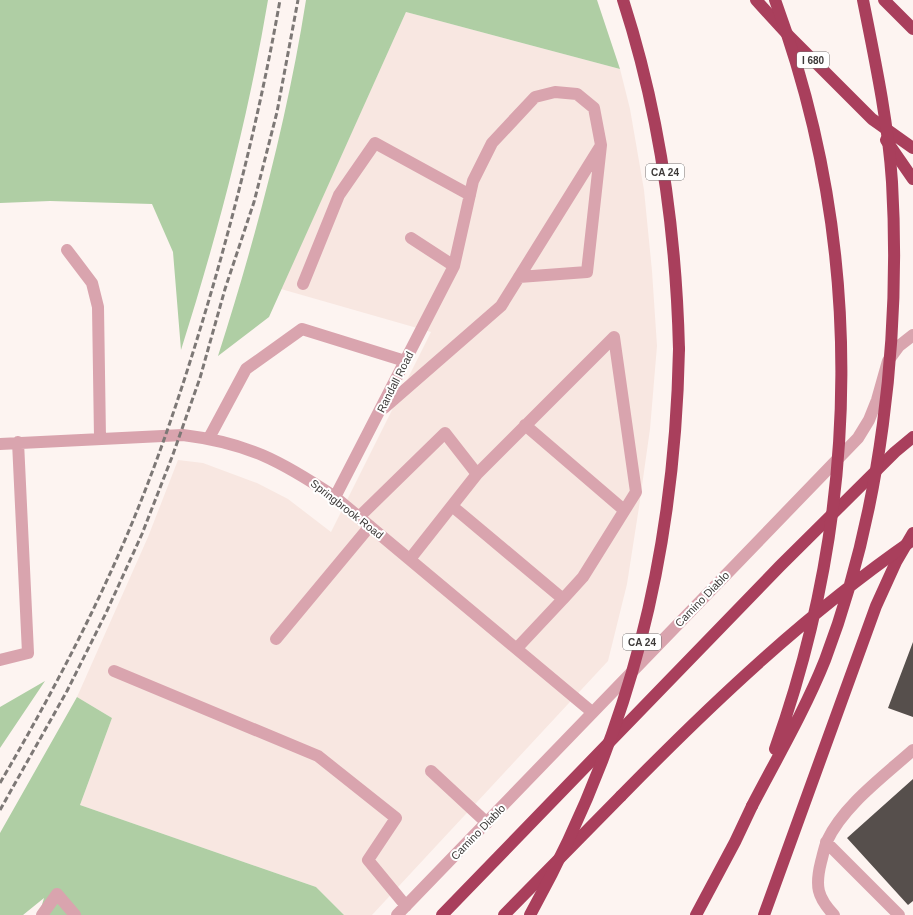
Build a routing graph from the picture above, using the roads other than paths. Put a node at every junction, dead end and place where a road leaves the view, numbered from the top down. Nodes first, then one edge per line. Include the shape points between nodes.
1 (624, 0) edge
2 (756, 0) edge
3 (775, 0) edge
4 (863, 0) edge
5 (884, 0) edge
6 (913, 29) edge
7 (872, 119) junction
8 (601, 145) junction
9 (913, 148) edge
10 (913, 179) edge
11 (470, 195) junction
12 (411, 238) dead end
13 (66, 250) dead end
14 (454, 266) junction
15 (518, 277) junction
16 (303, 284) dead end
17 (913, 335) edge
18 (405, 361) junction
19 (379, 413) junction
20 (525, 425) junction
21 (913, 437) edge
22 (100, 438) junction
23 (209, 438) junction
24 (18, 442) junction
25 (0, 444) edge
26 (476, 474) junction
27 (335, 497) junction
28 (452, 506) junction
29 (624, 510) junction
30 (359, 517) junction
31 (370, 526) junction
32 (913, 533) edge
33 (913, 540) edge
34 (410, 560) junction
35 (563, 599) junction
36 (276, 639) dead end
37 (517, 648) junction
38 (0, 660) edge
39 (114, 671) dead end
40 (592, 712) junction
41 (913, 750) edge
42 (431, 772) dead end
43 (752, 806) junction
44 (487, 823) junction
45 (826, 842) junction
46 (406, 906) junction
47 (42, 915) edge
48 (75, 915) edge
49 (397, 915) edge
50 (442, 915) edge
51 (504, 915) edge
52 (530, 915) edge
53 (696, 915) edge
54 (764, 915) edge
55 (834, 915) edge
56 (899, 915) edge

1 - 52 highway, CA 24, bridge via 648,89 666,176 675,258 679,349 671,486 660,559 629,685 592,788
2 - 7 highway, I 680
3 - 43 highway, bridge via 805,96 826,188 840,310 841,400 835,497 816,606 795,688
4 - 43 highway, bridge via 880,86 892,180 894,265 884,410 871,495 826,657 809,696
5 - 6 highway
7 - 9 highway, I 680
7 - 10 highway
8 - 11 street, Randall Road via 594,108 577,94 555,92 535,97 492,143 473,181
8 - 15 street
8 - 15 street, Randall Road via 587,272
11 - 14 street, Randall Road
11 - 16 street via 376,143 339,195
12 - 14 street
13 - 22 street via 92,284 98,307
14 - 18 street, Randall Road
15 - 19 street via 501,306
17 - 40 street, Camino Diablo via 899,346 888,361 877,400 858,438
18 - 19 street, Randall Road
18 - 23 street via 302,329 246,369
19 - 27 street, Randall Road
20 - 26 street
20 - 29 street
20 - 29 street via 614,337 636,492
21 - 50 highway via 780,566
22 - 23 street, Springbrook Road via 183,435
22 - 24 street, Springbrook Road
23 - 27 street, Springbrook Road via 243,446 267,456 298,472
24 - 25 street, Springbrook Road
24 - 38 street via 28,653
26 - 28 street
26 - 30 street via 445,433
27 - 30 street, Springbrook Road
28 - 34 street
28 - 35 street
29 - 35 street via 582,577
30 - 31 street, Springbrook Road
31 - 34 street, Springbrook Road
31 - 36 street
32 - 54 highway via 896,562 876,606
33 - 51 highway, bridge via 823,607 766,655 700,716
34 - 37 street, Springbrook Road
35 - 37 street
37 - 40 street, Springbrook Road
39 - 46 street via 318,756 396,818 368,860
40 - 44 street, Camino Diablo
41 - 45 street via 852,805
42 - 44 street
43 - 53 highway
44 - 46 street, Camino Diablo
45 - 55 street via 818,873 817,889 824,904
45 - 56 street
46 - 49 street, Camino Diablo
47 - 48 street via 57,894

